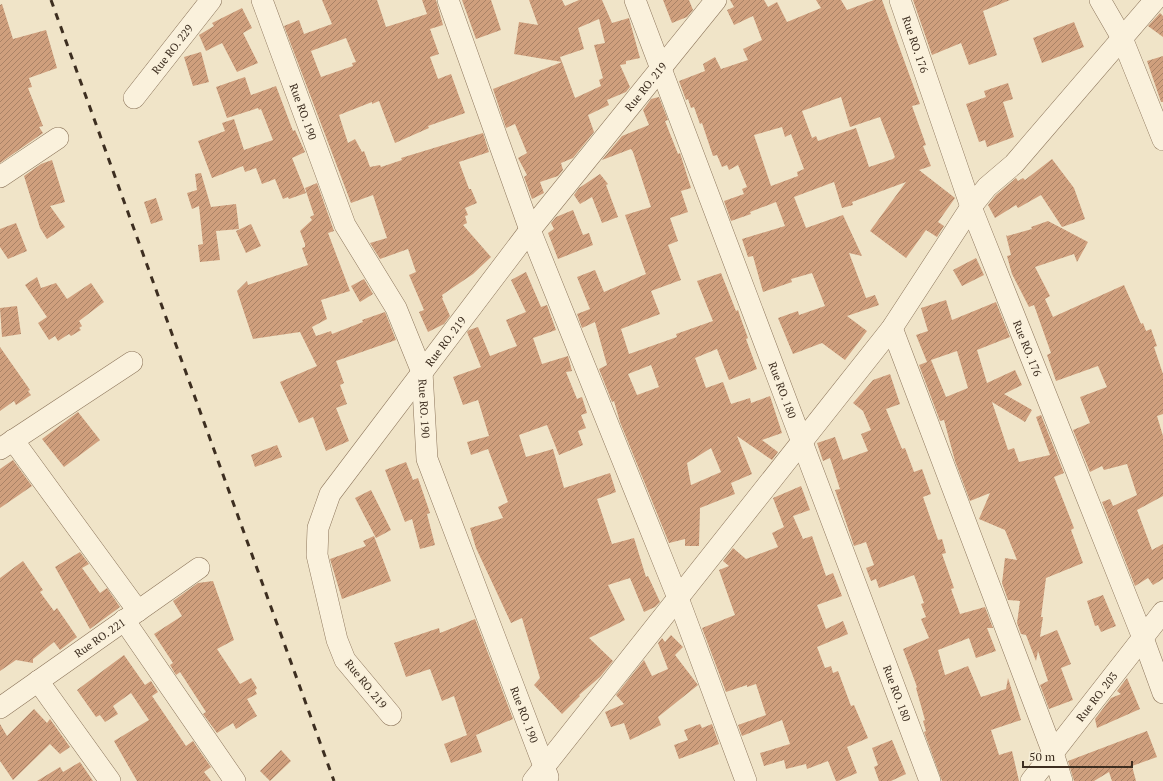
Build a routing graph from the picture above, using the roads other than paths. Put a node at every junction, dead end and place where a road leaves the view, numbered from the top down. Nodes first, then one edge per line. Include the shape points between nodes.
1 (212, 0) edge
2 (262, 0) edge
3 (448, 0) edge
4 (635, 0) edge
5 (716, 0) edge
6 (900, 0) edge
7 (1100, 0) edge
8 (1155, 0) edge
9 (1122, 38) junction
10 (661, 70) junction
11 (134, 98) dead end
12 (58, 138) dead end
13 (1163, 140) edge
14 (0, 177) edge
15 (971, 206) junction
16 (530, 230) junction
17 (892, 328) junction
18 (132, 362) dead end
19 (422, 372) junction
20 (802, 442) junction
21 (6, 445) edge
22 (199, 568) dead end
23 (678, 598) junction
24 (1163, 612) edge
25 (131, 616) junction
26 (1143, 638) junction
27 (38, 681) junction
28 (1163, 693) edge
29 (0, 708) edge
30 (391, 715) dead end
31 (1053, 753) junction
32 (542, 776) edge
33 (110, 781) edge
34 (235, 781) edge
35 (746, 781) edge
36 (930, 781) edge
37 (1031, 781) edge
38 (1062, 781) edge

1 - 11 street, Rue RO. 229
2 - 19 street, Rue RO. 190 via 345,225 396,308
3 - 16 street
4 - 10 street, Rue RO. 180
5 - 10 street, Rue RO. 219
6 - 15 street, Rue RO. 176
7 - 9 street
8 - 9 street
9 - 13 street
9 - 15 street via 1014,164 987,187
10 - 16 street, Rue RO. 219
10 - 20 street, Rue RO. 180
12 - 14 street
15 - 17 street
15 - 26 street, Rue RO. 176
16 - 19 street, Rue RO. 219
16 - 23 street
17 - 20 street
17 - 31 street
18 - 21 street
19 - 30 street, Rue RO. 219 via 330,494 318,528 317,555 337,640 345,660
19 - 32 street, Rue RO. 190 via 427,459
20 - 23 street
20 - 36 street, Rue RO. 180
21 - 25 street
22 - 25 street, Rue RO. 221
23 - 32 street
23 - 35 street
24 - 26 street, Rue RO. 203
25 - 27 street, Rue RO. 221
25 - 34 street
26 - 28 street, Rue RO. 176
26 - 31 street, Rue RO. 203
27 - 29 street, Rue RO. 221
27 - 33 street
31 - 37 street, Rue RO. 203
31 - 38 street

